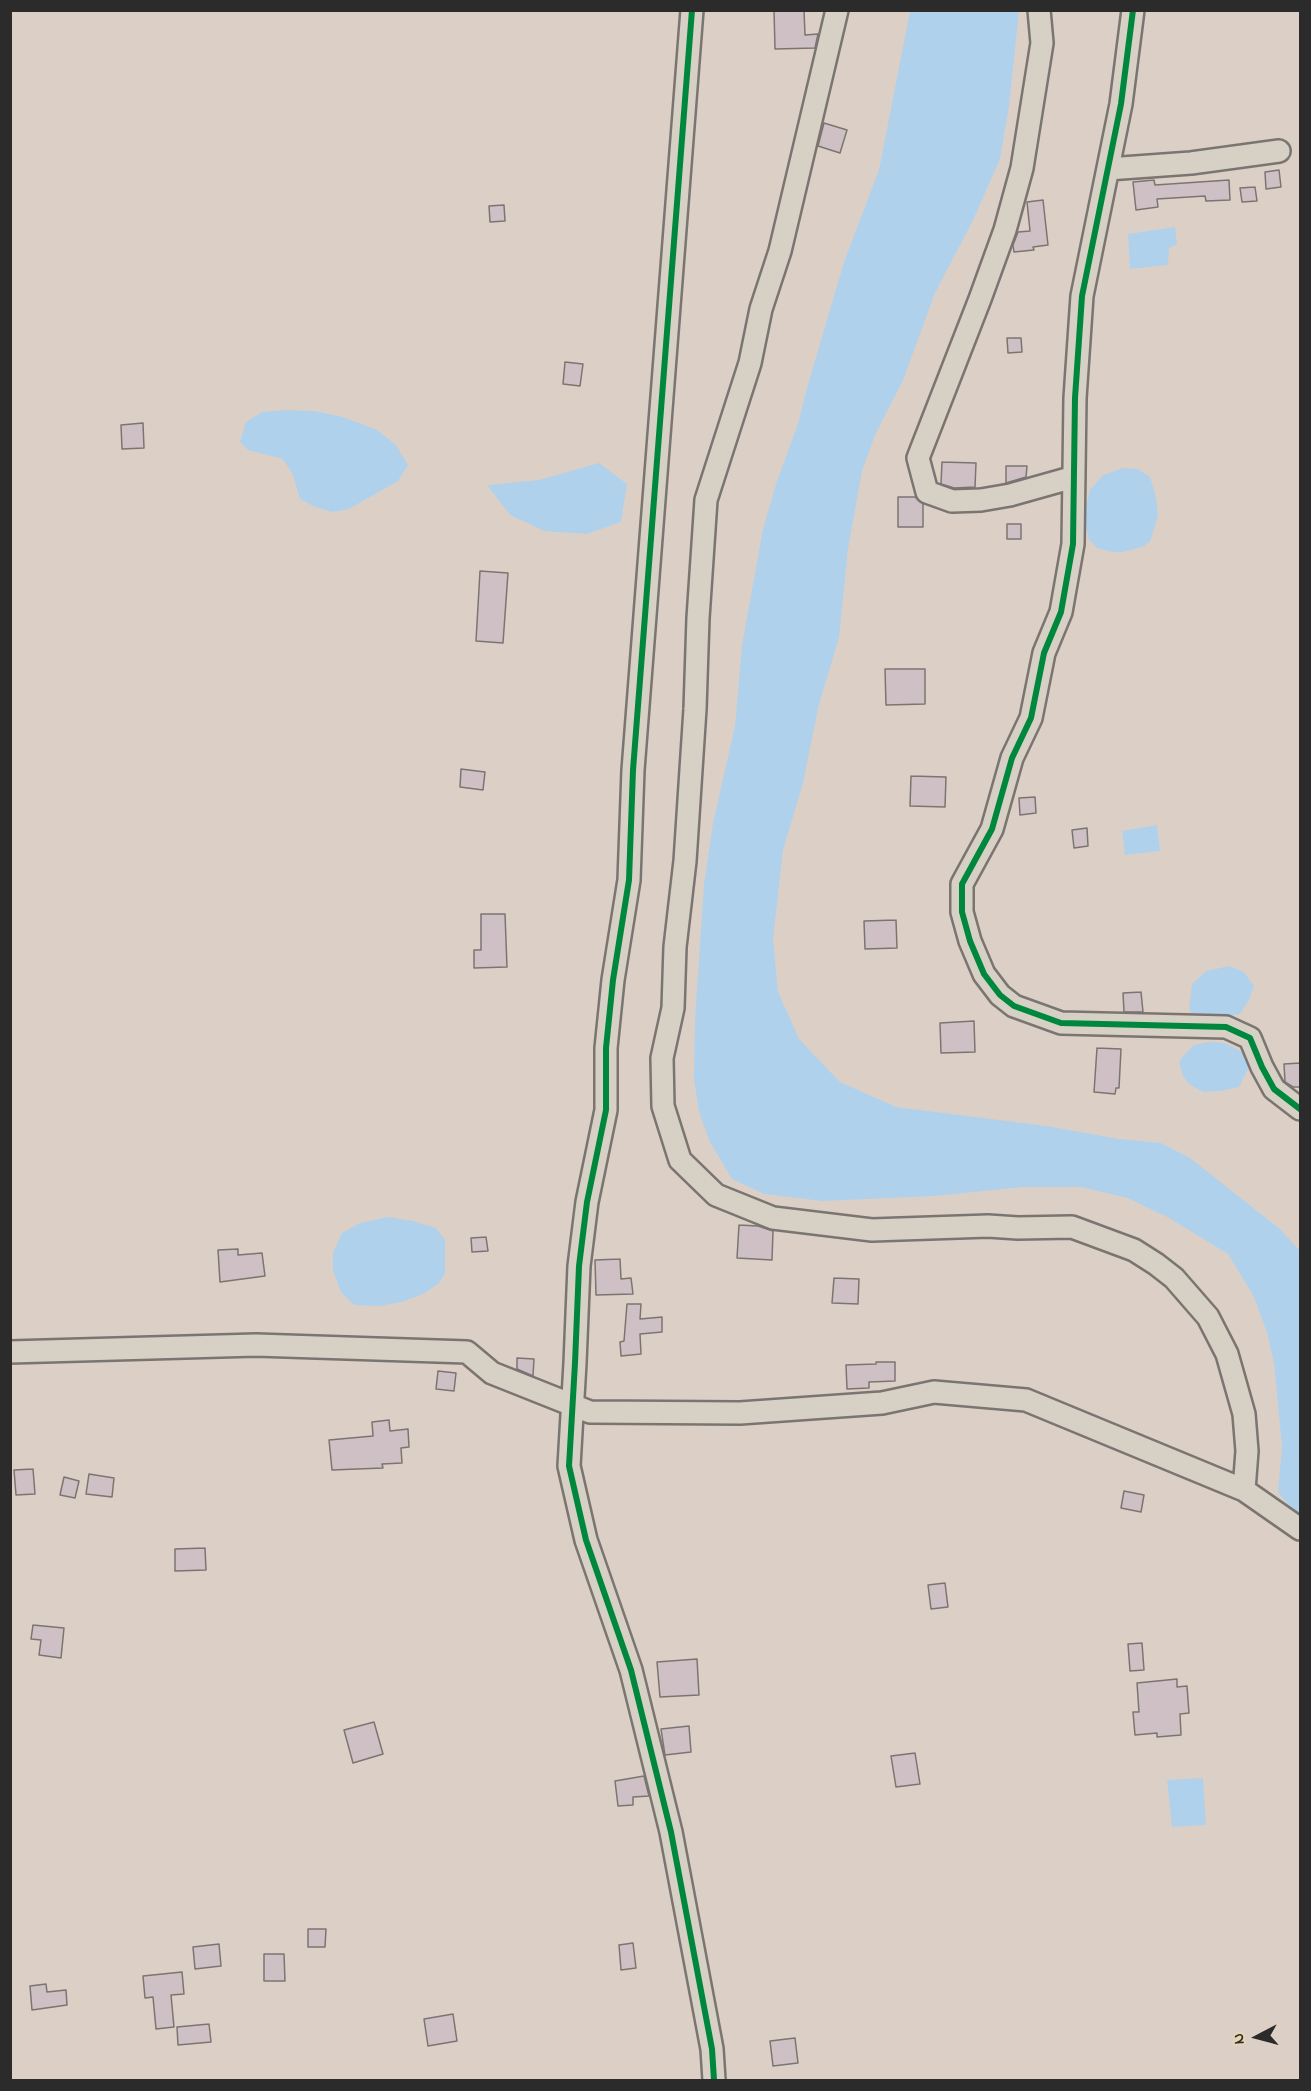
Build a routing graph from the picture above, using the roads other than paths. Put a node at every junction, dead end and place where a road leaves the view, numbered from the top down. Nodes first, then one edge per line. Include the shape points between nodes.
1 (692, 10) edge
2 (837, 10) edge
3 (1039, 10) edge
4 (1133, 10) edge
5 (1279, 151) dead end
6 (1108, 169) junction
7 (1074, 477) junction
8 (1300, 1109) edge
9 (10, 1352) edge
10 (571, 1403) junction
11 (1244, 1490) junction
12 (1300, 1529) edge
13 (714, 2080) edge

1 - 10 street via 633,770 629,880 606,1047 606,1110 587,1202 579,1266
2 - 11 street via 780,251 761,309 750,363 706,500 686,861 675,947 673,1008 662,1058 663,1106 680,1160 716,1195 773,1218 872,1230 1072,1227 1134,1250 1156,1264 1174,1278 1208,1317 1227,1354 1244,1414
3 - 7 street via 1042,43 1019,179 1005,230 918,458 927,492 952,501 1010,495
4 - 6 street
5 - 6 street
6 - 7 street via 1082,296
7 - 8 street via 1073,543 1061,612 1044,653 1031,718 1012,758 992,829 962,884 962,912 970,941 984,974 1000,995 1014,1006 1061,1023 1226,1027 1250,1038 1274,1089
9 - 10 street via 256,1345 467,1352 492,1372
10 - 11 street via 590,1412 740,1413 882,1403 934,1392 1026,1400
10 - 13 street via 568,1466 586,1540 631,1670 671,1832 712,2049
11 - 12 street

